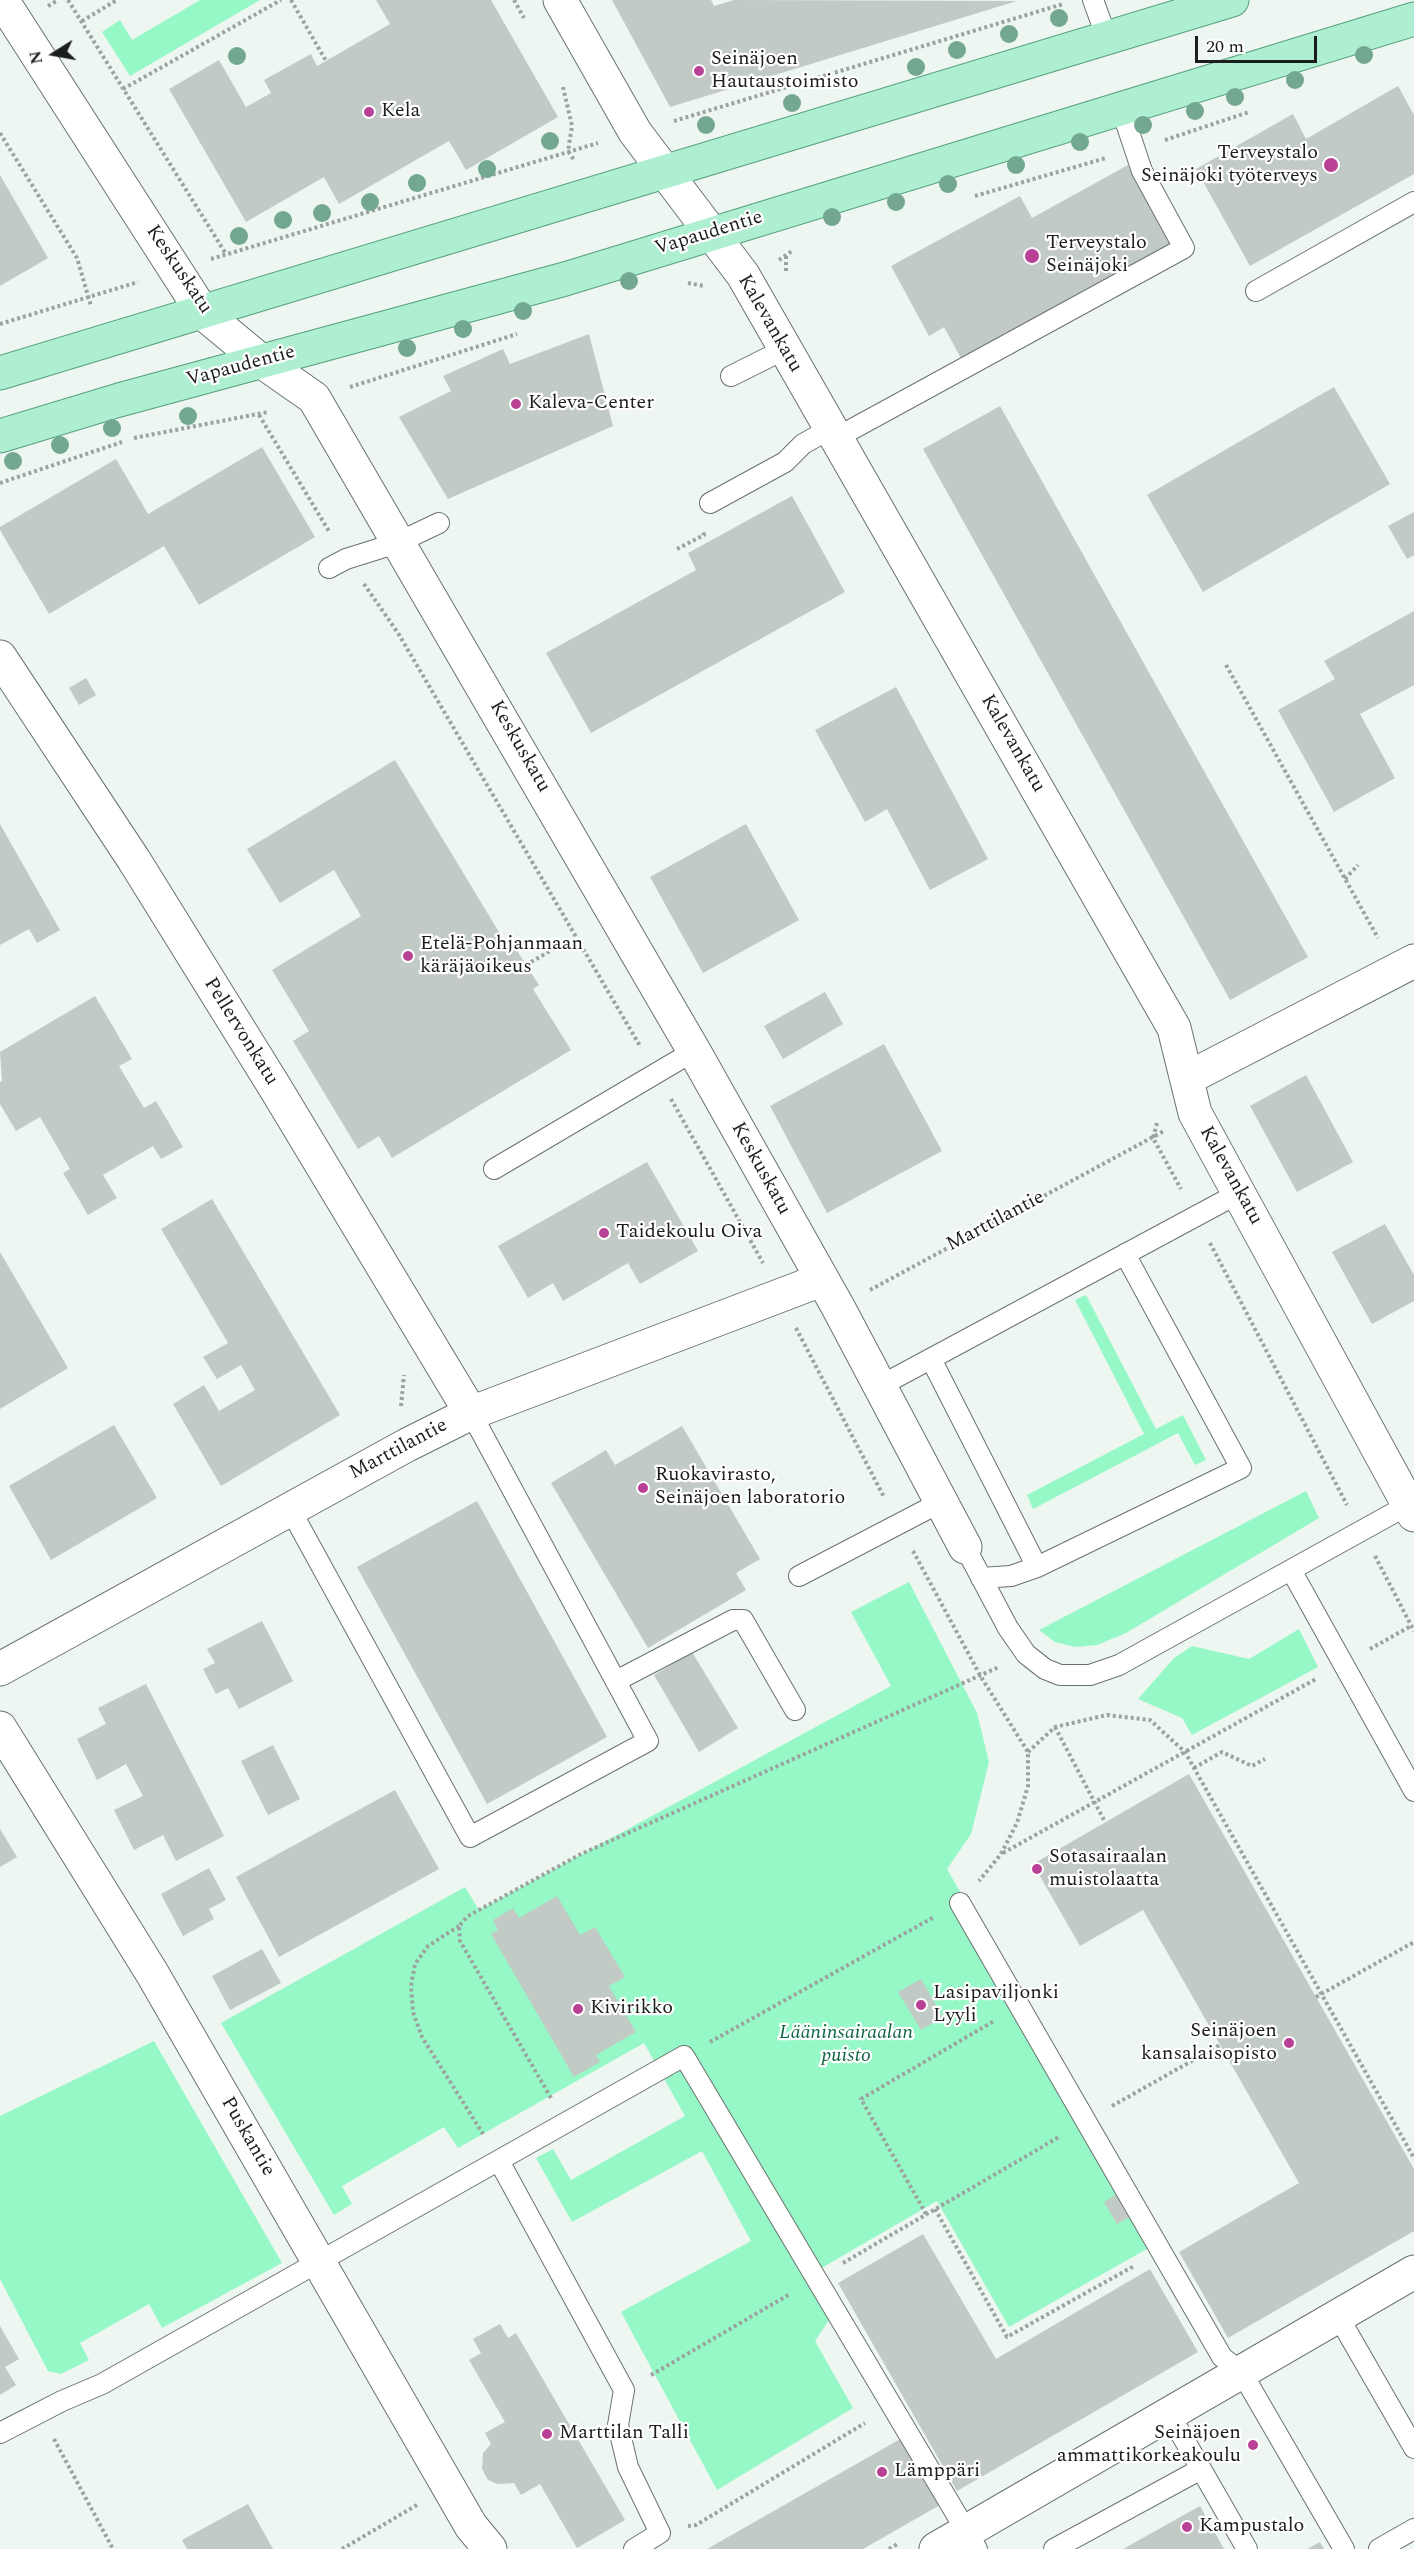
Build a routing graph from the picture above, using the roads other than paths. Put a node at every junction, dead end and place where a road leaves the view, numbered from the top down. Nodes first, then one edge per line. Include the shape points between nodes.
1 (2, 0) edge
2 (560, 0) edge
3 (1093, 0) edge
4 (1232, 0) edge
5 (1414, 19) edge
6 (1107, 38) junction
7 (1121, 108) junction
8 (666, 172) junction
9 (1414, 202) edge
10 (713, 235) junction
11 (1257, 291) dead end
12 (203, 313) junction
13 (784, 349) junction
14 (261, 361) junction
15 (0, 373) edge
16 (731, 376) dead end
17 (833, 434) junction
18 (0, 436) edge
19 (710, 503) dead end
20 (439, 523) dead end
21 (398, 543) junction
22 (337, 564) road end
23 (0, 657) edge
24 (1405, 966) edge
25 (694, 1051) junction
26 (1188, 1078) junction
27 (494, 1169) dead end
28 (1239, 1193) junction
29 (1125, 1254) junction
30 (821, 1280) junction
31 (931, 1359) junction
32 (880, 1386) junction
33 (471, 1413) junction
34 (941, 1502) junction
35 (290, 1509) junction
36 (1411, 1510) edge
37 (965, 1547) joint
38 (1037, 1568) junction
39 (1291, 1570) junction
40 (799, 1576) dead end
41 (981, 1578) junction
42 (0, 1669) edge
43 (616, 1681) junction
44 (795, 1710) dead end
45 (0, 1728) edge
46 (1414, 1791) edge
47 (960, 1903) road end
48 (499, 2161) junction
49 (319, 2263) junction
50 (1414, 2272) edge
51 (1338, 2316) junction
52 (1242, 2373) junction
53 (1170, 2415) junction
54 (0, 2433) edge
55 (1414, 2448) edge
56 (1201, 2469) junction
57 (1414, 2529) edge
58 (971, 2540) edge
59 (490, 2549) edge
60 (634, 2549) edge
61 (936, 2549) edge
62 (1054, 2549) edge
63 (1247, 2549) edge
64 (1344, 2549) edge
65 (1379, 2549) edge

1 - 12 street, Keskuskatu
2 - 8 street, Kalevankatu via 635,132
3 - 6 lane
4 - 6 main road
5 - 7 main road, Vapaudentie
6 - 8 main road
7 - 10 main road, Vapaudentie
7 - 17 lane via 1142,171 1184,248
8 - 10 street, Kalevankatu
8 - 12 main road
9 - 11 lane
10 - 13 street, Kalevankatu via 743,275
10 - 14 main road, Vapaudentie
12 - 14 street, Keskuskatu
12 - 15 main road
13 - 16 lane
13 - 17 street, Kalevankatu
14 - 18 main road, Vapaudentie
14 - 21 street, Keskuskatu via 314,398
17 - 19 lane via 803,444 785,462
17 - 26 street, Kalevankatu via 1174,1028
20 - 21 lane
21 - 22 lane
21 - 25 street, Keskuskatu
23 - 33 street, Pellervonkatu via 140,870
24 - 26 street
25 - 27 lane
25 - 30 street, Keskuskatu
26 - 28 street, Kalevankatu via 1195,1113
28 - 29 lane
28 - 36 street, Kalevankatu
29 - 31 lane
29 - 38 lane via 1240,1468
30 - 32 street, Keskuskatu
30 - 33 street, Marttilantie
31 - 32 lane
31 - 38 lane
32 - 34 street, Keskuskatu
33 - 35 street, Marttilantie
33 - 43 lane
34 - 37 street, Keskuskatu
34 - 40 lane
35 - 42 street, Marttilantie
35 - 43 lane via 470,1837 648,1741
36 - 39 lane via 1361,1531
37 - 41 lane
38 - 41 lane via 1011,1576
39 - 41 lane via 1119,1665 1090,1675 1060,1675 1026,1654
39 - 46 lane
43 - 44 lane via 733,1620 743,1620
45 - 49 street, Puskantie via 152,1973
47 - 52 lane via 1222,2357
48 - 49 lane
48 - 58 lane via 684,2056
48 - 60 lane via 624,2390 618,2425 626,2457 660,2533
49 - 54 lane via 102,2384
49 - 59 street, Puskantie via 471,2526
50 - 51 street
51 - 52 street
51 - 55 lane
52 - 53 street
52 - 64 lane
53 - 56 lane
53 - 58 street
56 - 62 lane
56 - 63 lane
57 - 65 lane
58 - 61 street

